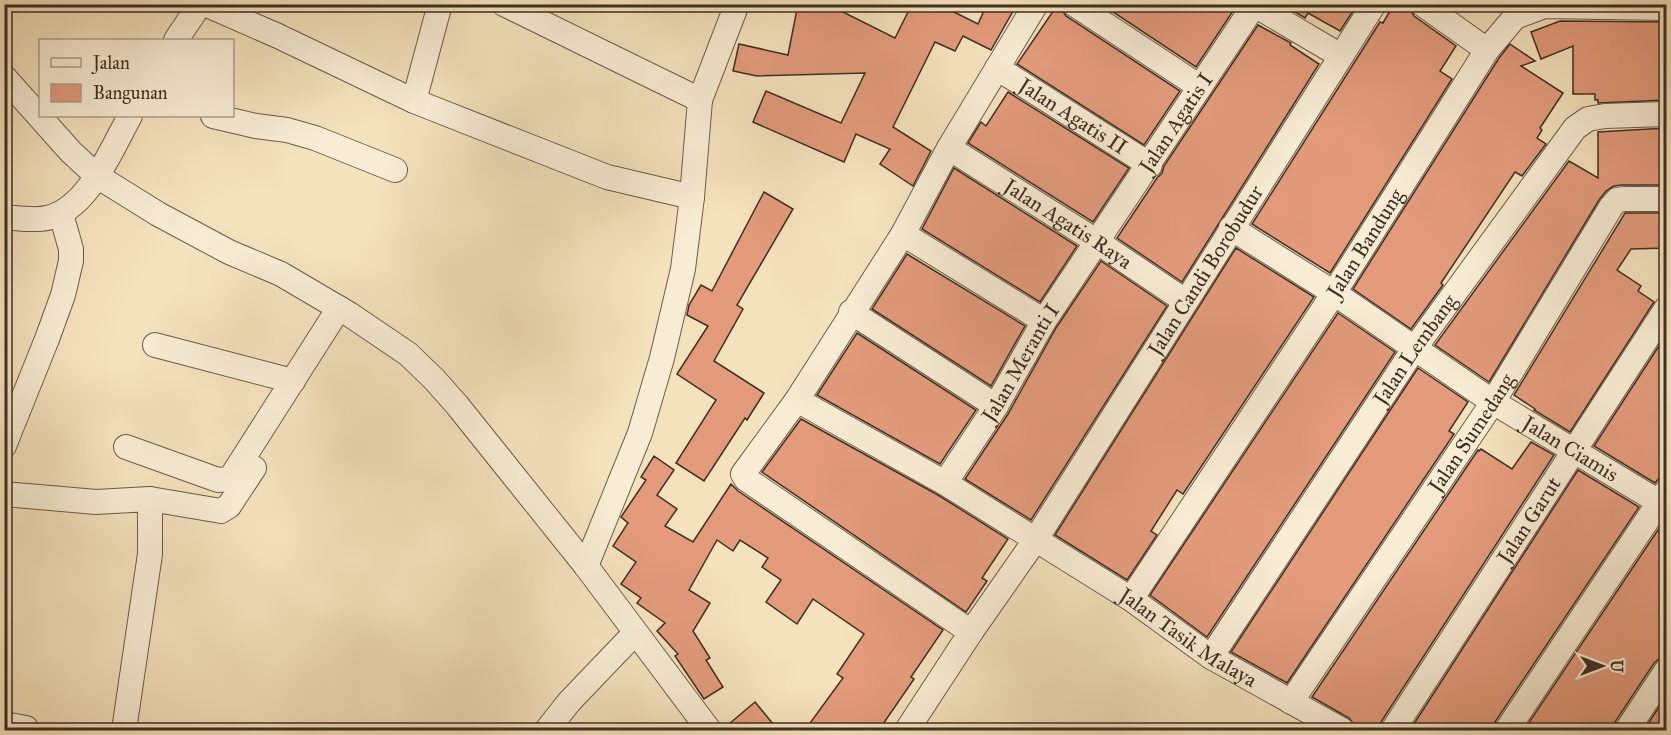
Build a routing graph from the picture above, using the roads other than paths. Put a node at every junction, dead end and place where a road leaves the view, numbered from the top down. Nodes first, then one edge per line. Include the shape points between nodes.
1 (202, 4) edge
2 (440, 4) edge
3 (737, 4) edge
4 (1036, 4) edge
5 (1074, 4) edge
6 (1374, 4) edge
7 (1422, 4) edge
8 (1254, 5) edge
9 (510, 6) edge
10 (1574, 6) edge
11 (1666, 8) edge
12 (177, 39) edge
13 (1487, 50) junction
14 (1341, 56) junction
15 (997, 68) junction
16 (4, 76) edge
17 (1200, 87) junction
18 (700, 100) junction
19 (414, 101) junction
20 (1666, 114) edge
21 (39, 116) edge
22 (40, 117) edge
23 (129, 117) edge
24 (217, 117) edge
25 (949, 148) junction
26 (1150, 165) junction
27 (395, 170) dead end
28 (97, 176) junction
29 (692, 197) junction
30 (1666, 199) edge
31 (61, 214) junction
32 (4, 217) edge
33 (1231, 228) junction
34 (903, 234) junction
35 (1099, 243) junction
36 (1334, 293) junction
37 (1185, 301) junction
38 (1666, 309) edge
39 (344, 311) junction
40 (851, 312) junction
41 (1044, 321) junction
42 (155, 345) dead end
43 (1414, 349) junction
44 (293, 381) junction
45 (796, 400) junction
46 (1493, 402) junction
47 (996, 406) junction
48 (4, 446) edge
49 (126, 447) dead end
50 (1574, 451) junction
51 (945, 483) junction
52 (4, 494) edge
53 (1663, 497) edge
54 (150, 499) junction
55 (1036, 539) junction
56 (586, 566) junction
57 (1131, 599) junction
58 (971, 632) junction
59 (635, 633) junction
60 (1211, 657) junction
61 (1666, 671) edge
62 (1291, 702) junction
63 (124, 730) edge
64 (547, 730) edge
65 (709, 730) edge
66 (908, 730) edge
67 (1342, 730) edge
68 (1393, 730) edge
69 (1507, 730) edge
70 (1627, 730) edge

1 - 12 street
1 - 19 street
2 - 19 street
3 - 18 street
4 - 15 street
5 - 17 street
6 - 14 street, Jalan Candi Borobudur
7 - 13 street
8 - 14 street
8 - 17 street, Jalan Agatis I
9 - 18 street
10 - 11 street, Jalan Bandung
10 - 13 street, Jalan Bandung via 1544,6 1515,17
13 - 36 street, Jalan Bandung
14 - 33 street, Jalan Candi Borobudur
15 - 25 street
15 - 26 street, Jalan Agatis II
16 - 21 street
17 - 26 street, Jalan Agatis I
18 - 29 street
19 - 29 street via 607,177
20 - 43 street, Jalan Lembang via 1605,116 1588,119 1575,128
22 - 28 street
23 - 28 street
24 - 27 street via 315,138
25 - 34 street
25 - 35 street, Jalan Agatis Raya
26 - 35 street, Jalan Agatis I
28 - 31 street via 78,201
28 - 39 street via 158,214 229,252 281,274
29 - 56 street via 683,269 662,358 640,432
30 - 46 street, Jalan Sumedang via 1617,200 1611,207
31 - 32 street via 44,219
31 - 48 street via 71,249 68,272 48,339
33 - 36 street, Jalan Ciamis
33 - 37 street, Jalan Candi Borobudur
34 - 40 street
34 - 41 street
35 - 37 street, Jalan Agatis Raya
35 - 41 street, Jalan Meranti I
36 - 43 street, Jalan Ciamis
36 - 57 street, Jalan Bandung
37 - 55 street, Jalan Candi Borobudur
38 - 50 street, Jalan Garut
39 - 44 street
39 - 54 street via 229,506 221,511
39 - 56 street via 408,354 434,379
40 - 45 street
40 - 47 street
41 - 47 street, Jalan Meranti I
42 - 44 street
43 - 46 street, Jalan Ciamis
43 - 60 street, Jalan Lembang
44 - 49 street via 230,479 218,480
45 - 51 street, Jalan Tasik Malaya
45 - 58 street via 743,476
46 - 50 street, Jalan Ciamis
46 - 62 street, Jalan Sumedang
47 - 51 street, Jalan Meranti I
50 - 53 street, Jalan Ciamis
50 - 68 street, Jalan Garut
51 - 55 street, Jalan Tasik Malaya
52 - 54 street via 96,502
53 - 69 street, Jalan Ciamis
54 - 63 street via 150,554
55 - 57 street, Jalan Tasik Malaya
55 - 58 street, Jalan Candi Borobudur
56 - 59 street
57 - 60 street, Jalan Tasik Malaya
58 - 66 street, Jalan Candi Borobudur
59 - 64 street
59 - 65 street
60 - 62 street, Jalan Tasik Malaya
61 - 70 street
62 - 67 street, Jalan Tasik Malaya

